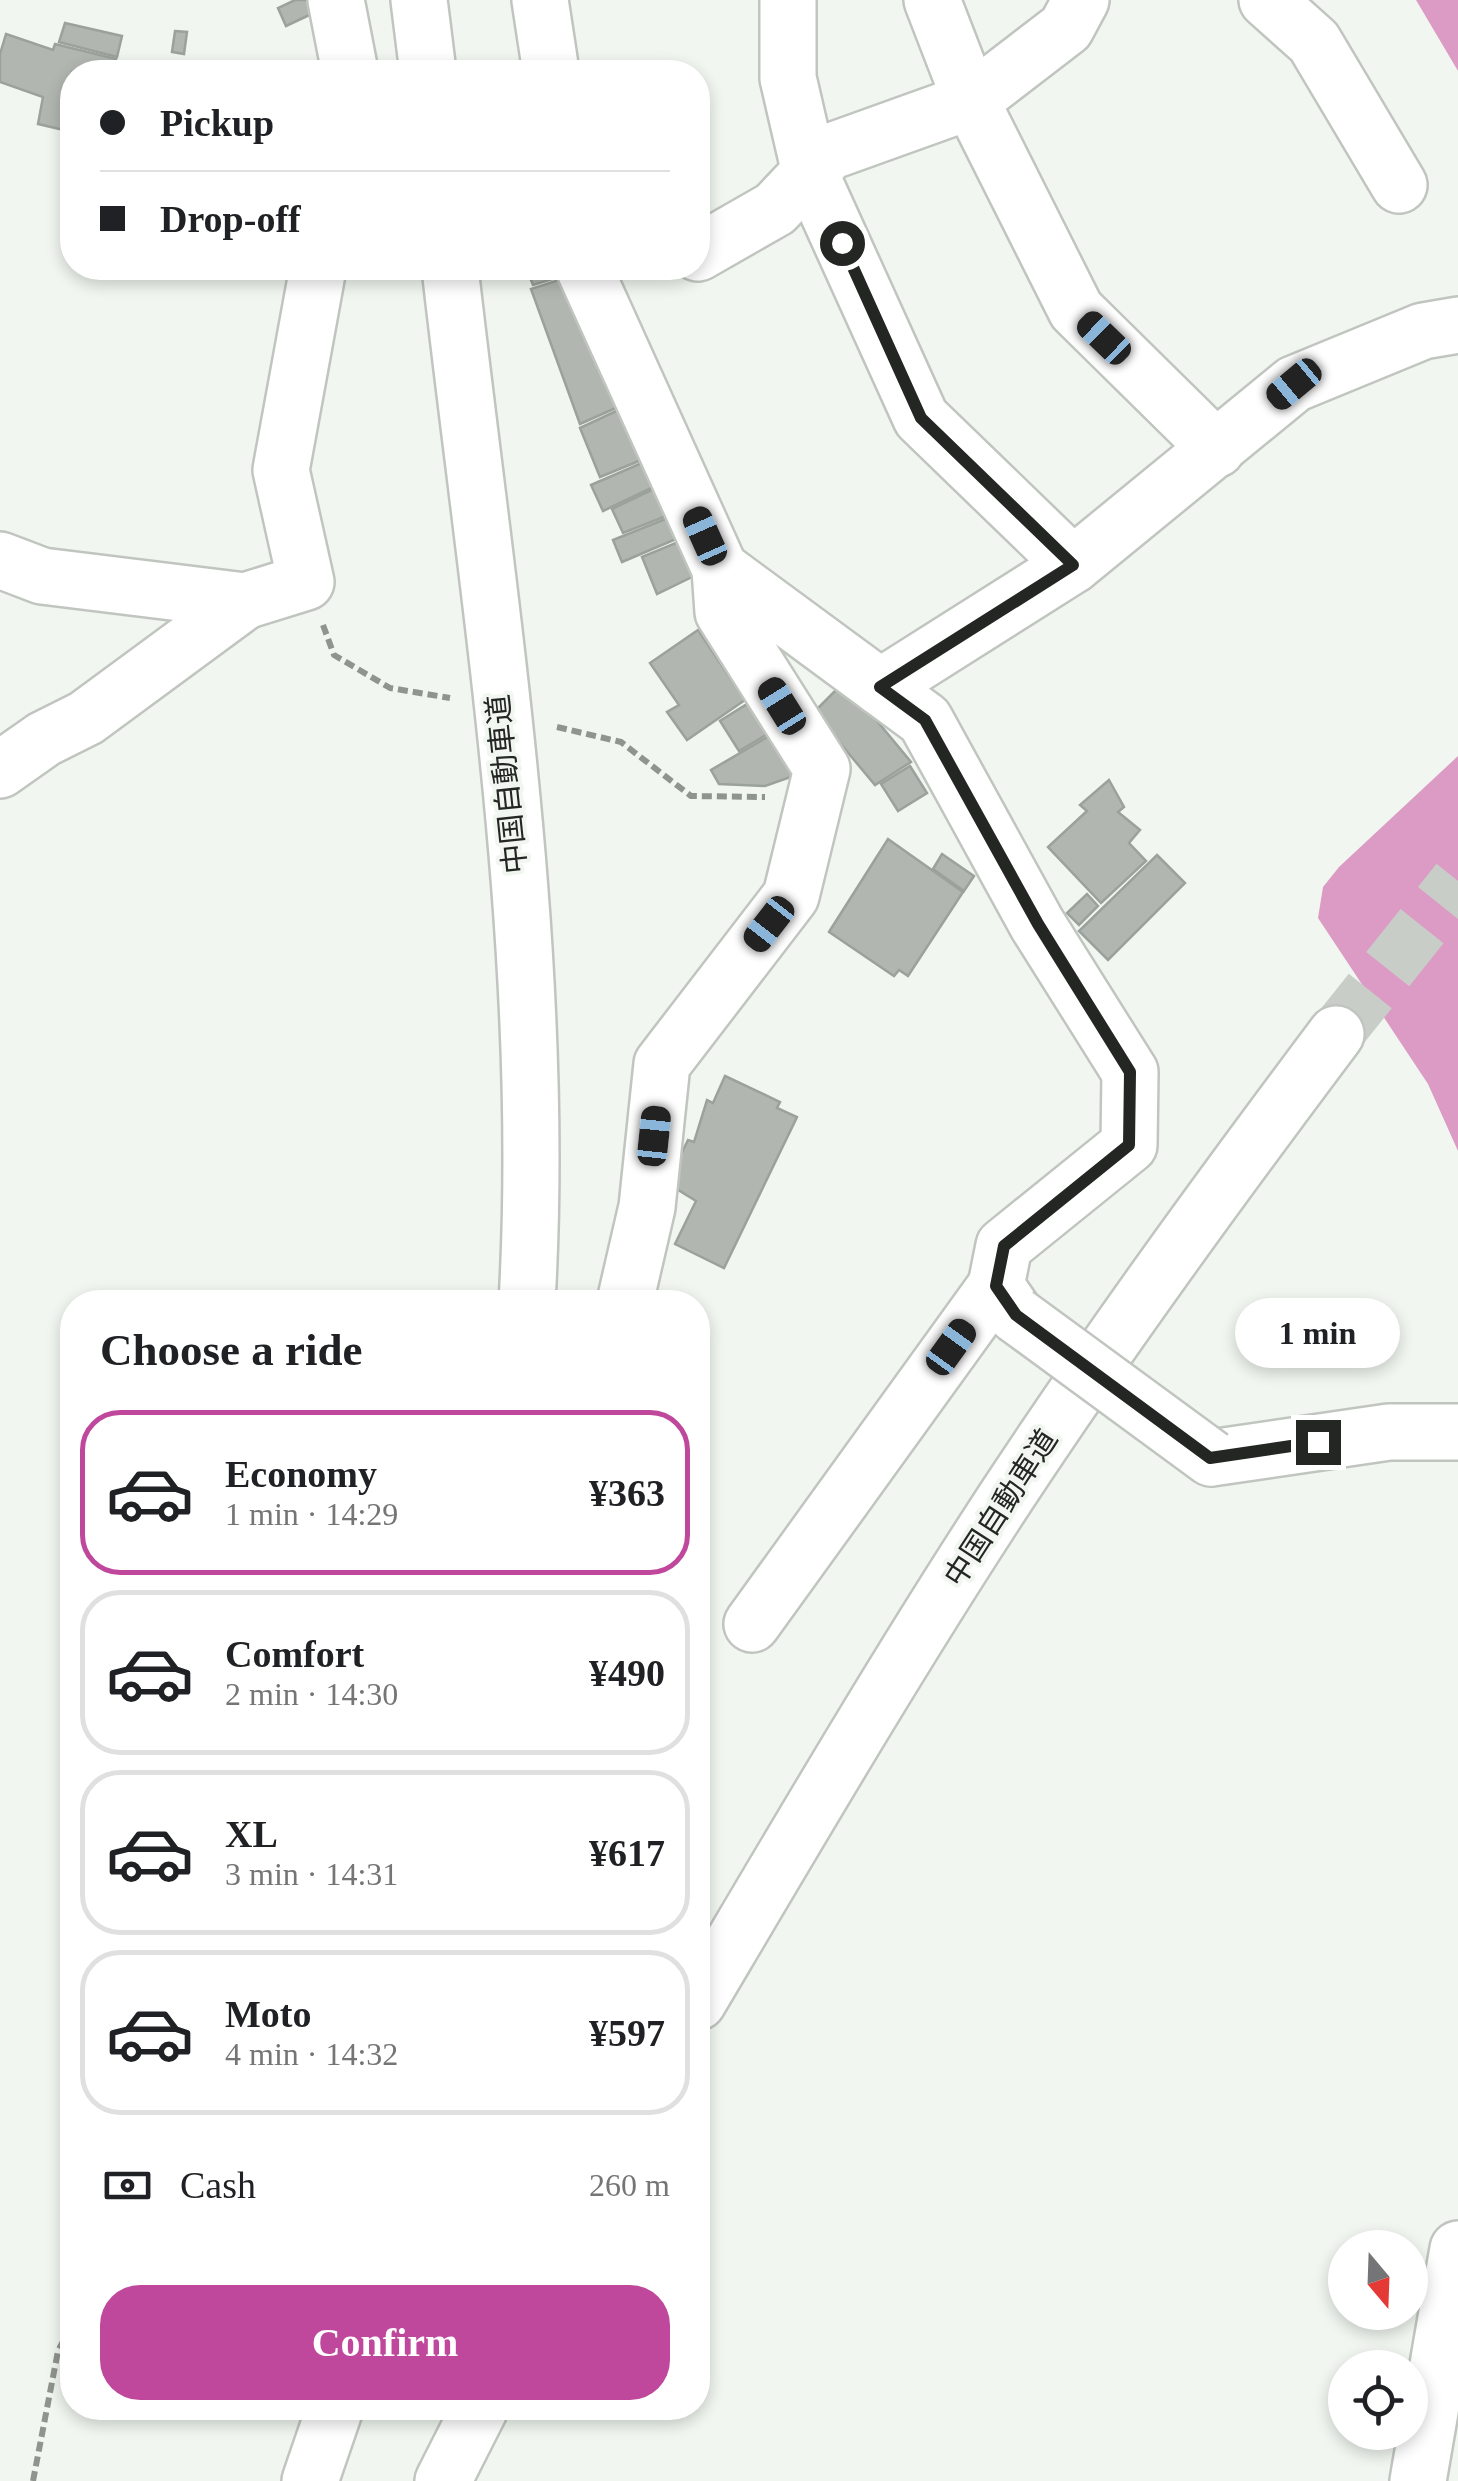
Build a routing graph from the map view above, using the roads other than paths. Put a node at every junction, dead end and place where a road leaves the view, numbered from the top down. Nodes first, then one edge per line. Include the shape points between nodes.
1 (336, 0) edge
2 (419, 0) edge
3 (540, 0) edge
4 (788, 0) edge
5 (932, 0) edge
6 (1081, 0) edge
7 (1267, 0) edge
8 (348, 60) edge
9 (426, 60) edge
10 (549, 60) edge
11 (971, 102) junction
12 (810, 173) junction
13 (1400, 185) dead end
14 (710, 246) edge
15 (316, 280) edge
16 (451, 280) edge
17 (589, 280) edge
18 (1458, 325) edge
19 (1217, 449) junction
20 (0, 560) edge
21 (1073, 565) junction
22 (720, 569) junction
23 (245, 601) junction
24 (880, 687) junction
25 (0, 770) edge
26 (1336, 1034) tunnel mouth
27 (527, 1290) edge
28 (628, 1290) edge
29 (1006, 1300) junction
30 (1458, 1432) edge
31 (752, 1624) dead end
32 (710, 1982) edge
33 (1458, 2249) edge
34 (331, 2420) edge
35 (474, 2420) edge
36 (310, 2481) edge
37 (443, 2481) edge
38 (1418, 2481) edge

1 - 8 main road
2 - 9 main road
3 - 10 main road
4 - 12 main road via 788,78
5 - 11 main road
6 - 11 main road via 1066,28
7 - 13 main road via 1314,42
11 - 12 main road via 829,152
11 - 19 main road via 1076,310
12 - 14 main road via 775,209
12 - 21 main road via 921,418
15 - 23 main road via 281,470 306,582
16 - 27 main road, 中国自動車道 via 516,864 527,1060
17 - 22 main road
18 - 19 main road via 1423,331 1294,384
19 - 21 main road
20 - 23 main road via 42,576
21 - 24 main road
22 - 24 main road
22 - 28 main road via 722,612 822,768 790,896 662,1064 647,1207
23 - 25 main road via 86,718
24 - 29 main road via 925,720 1038,924 1130,1072 1129,1145 1004,1246
26 - 32 main road, 中国自動車道 via 1170,1256 1005,1498
29 - 30 main road, bridge via 1210,1458 1389,1432
29 - 31 main road
33 - 38 main road
34 - 36 main road
35 - 37 main road

